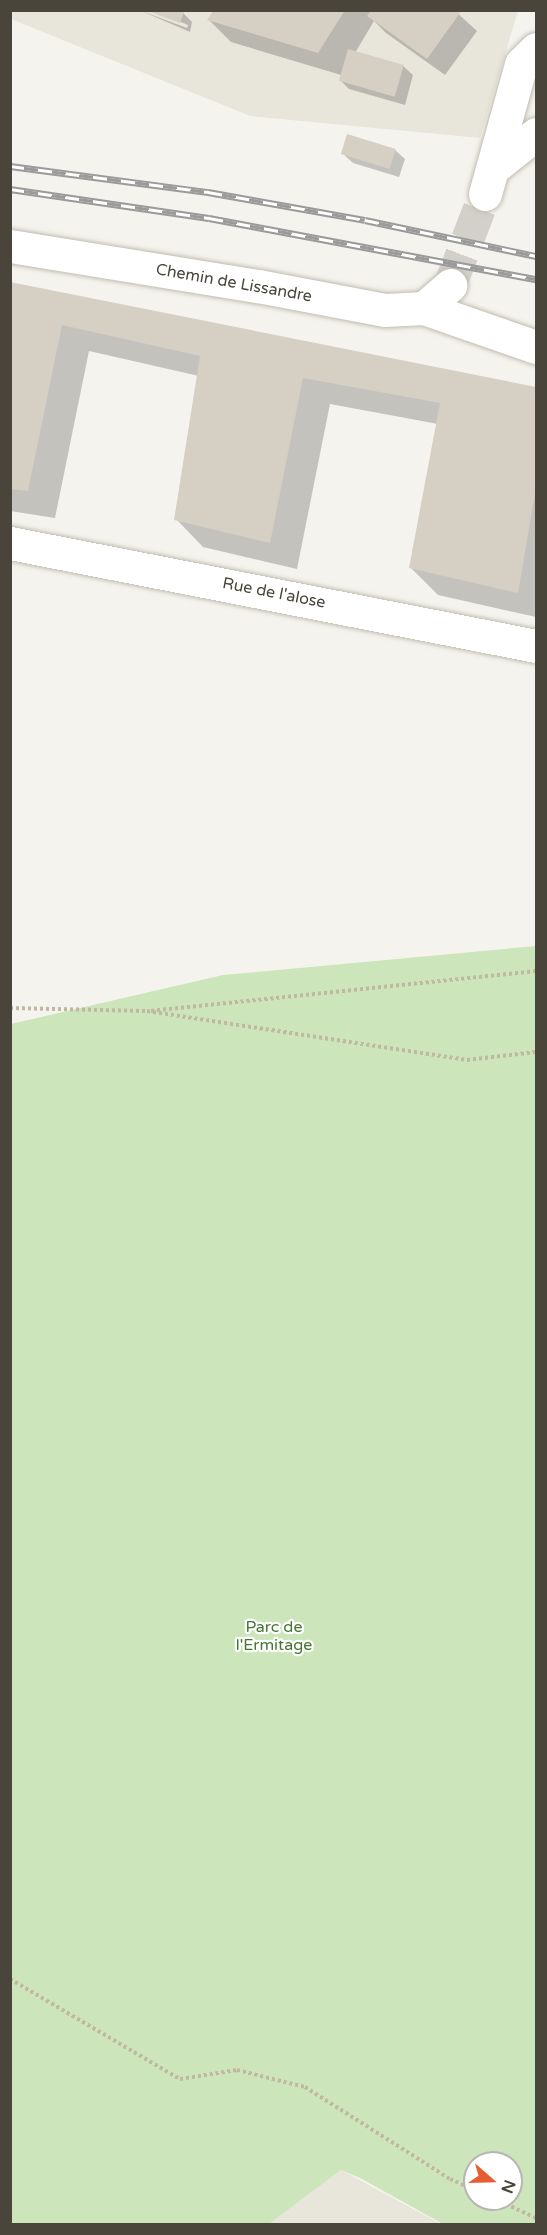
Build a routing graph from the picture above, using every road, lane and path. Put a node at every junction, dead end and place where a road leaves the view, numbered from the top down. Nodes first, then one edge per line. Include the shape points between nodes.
1 (537, 49) edge
2 (537, 134) edge
3 (10, 246) edge
4 (450, 285) tunnel mouth
5 (424, 308) junction
6 (537, 347) edge
7 (10, 543) edge
8 (537, 646) edge
9 (537, 971) edge
10 (10, 1008) edge
11 (147, 1011) junction
12 (537, 1052) edge
13 (10, 1979) edge
14 (463, 2185) edge
15 (522, 2211) edge
16 (537, 2218) edge

1 - 2 street via 521,64 489,181
3 - 5 street, Chemin de Lissandre via 385,310
4 - 5 street
5 - 6 street
7 - 8 street, Rue de l'alose
9 - 11 path
10 - 11 path
11 - 12 path via 467,1060
13 - 14 path via 180,2079 237,2070 305,2087
15 - 16 path

